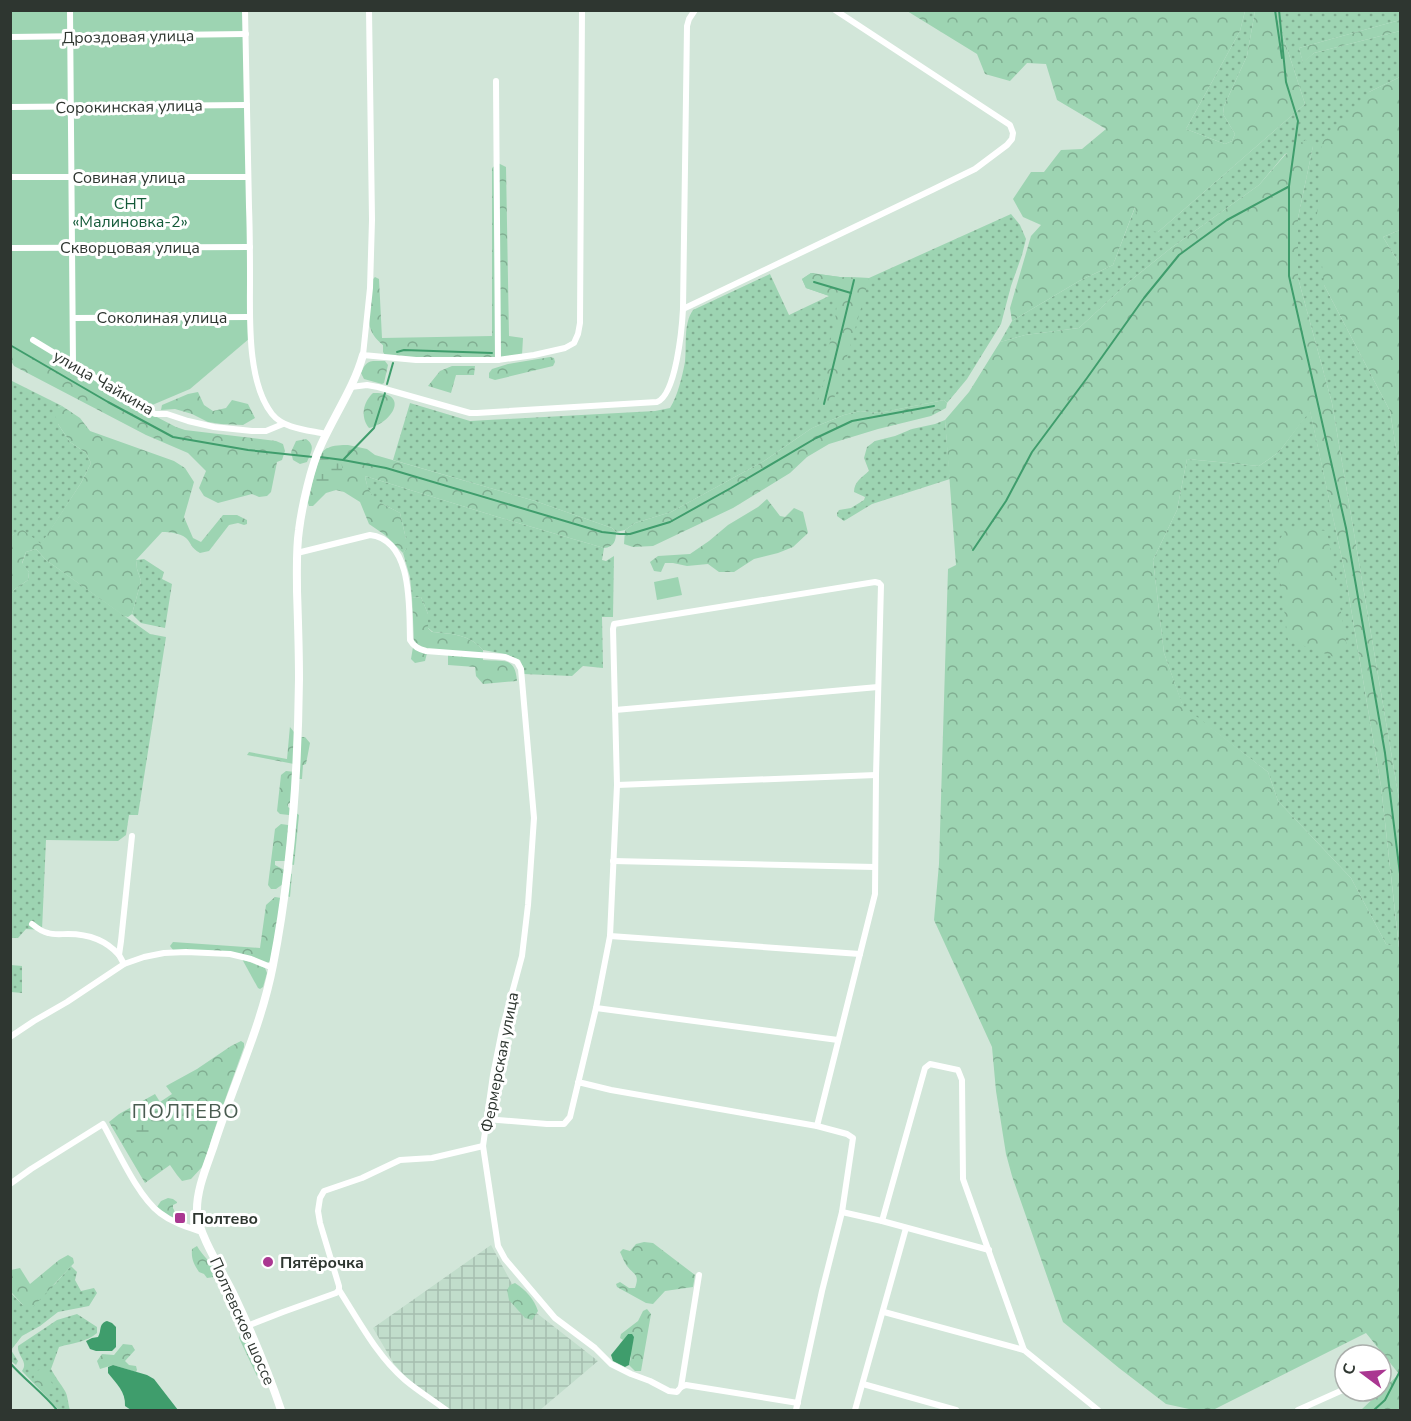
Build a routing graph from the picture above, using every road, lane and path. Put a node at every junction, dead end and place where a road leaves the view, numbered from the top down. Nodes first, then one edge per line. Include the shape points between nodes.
1 (70, 10) edge
2 (245, 10) edge
3 (369, 10) edge
4 (582, 10) edge
5 (695, 10) edge
6 (835, 10) edge
7 (246, 34) junction
8 (70, 36) junction
9 (10, 37) edge
10 (496, 81) dead end
11 (247, 105) junction
12 (10, 107) edge
13 (71, 107) junction
14 (10, 177) edge
15 (72, 177) junction
16 (249, 177) junction
17 (250, 247) junction
18 (10, 248) edge
19 (72, 248) junction
20 (683, 309) junction
21 (250, 317) junction
22 (73, 318) junction
23 (33, 340) dead end
24 (363, 355) junction
25 (498, 360) junction
26 (73, 365) junction
27 (351, 387) junction
28 (283, 424) junction
29 (326, 434) junction
30 (297, 553) junction
31 (878, 687) junction
32 (615, 710) junction
33 (876, 775) junction
34 (617, 785) junction
35 (132, 836) dead end
36 (614, 861) junction
37 (875, 867) junction
38 (32, 924) dead end
39 (610, 936) junction
40 (860, 954) junction
41 (118, 955) junction
42 (124, 964) junction
43 (273, 968) junction
44 (596, 1008) junction
45 (10, 1037) edge
46 (838, 1040) junction
47 (578, 1083) junction
48 (486, 1119) junction
49 (817, 1126) junction
50 (483, 1146) junction
51 (10, 1184) edge
52 (842, 1212) junction
53 (882, 1221) junction
54 (906, 1228) junction
55 (202, 1232) junction
56 (988, 1250) junction
57 (699, 1275) dead end
58 (339, 1290) junction
59 (884, 1312) junction
60 (248, 1326) junction
61 (1024, 1350) junction
62 (863, 1384) junction
63 (681, 1387) junction
64 (1333, 1394) edge
65 (797, 1407) edge
66 (281, 1410) edge
67 (446, 1410) edge
68 (855, 1410) edge
69 (956, 1410) edge
70 (1098, 1410) edge
71 (1298, 1410) edge

1 - 8 street
2 - 7 street
3 - 24 street via 372,220
4 - 25 street via 578,334 574,343 565,348
5 - 20 street via 687,26
6 - 20 street via 1010,125 1012,139 975,169
7 - 8 street, Дроздовая улица
7 - 11 street
8 - 9 street, Дроздовая улица
8 - 13 street
10 - 25 street
11 - 13 street, Сорокинская улица
11 - 16 street
12 - 13 street, Сорокинская улица
13 - 15 street
14 - 15 street, Совиная улица
15 - 16 street, Совиная улица
15 - 19 street
16 - 17 street
17 - 19 street, Скворцовая улица
17 - 21 street
18 - 19 street, Скворцовая улица
19 - 22 street
20 - 27 street via 681,340 670,387 657,402 470,413 378,387
21 - 22 street, Соколиная улица
21 - 28 street via 250,338 261,393 272,414
22 - 26 street
23 - 26 street, улица Чайкина
24 - 25 street via 416,360
24 - 27 street, Полтевское шоссе
26 - 28 street, улица Чайкина via 155,414 252,431 266,431
27 - 29 street, Полтевское шоссе
28 - 29 street
29 - 30 street, Полтевское шоссе via 308,486
30 - 43 street, Полтевское шоссе via 296,764 288,868
30 - 48 street, Фермерская улица via 378,536 394,549 404,570 412,644 426,651 505,657 518,662 521,669 534,818 528,905 522,956 501,1030
31 - 32 street
31 - 32 street via 881,585 875,582 614,624
31 - 33 street
32 - 34 street
33 - 34 street
33 - 37 street
34 - 36 street
35 - 41 street
36 - 37 street
36 - 39 street
37 - 40 street via 874,902
38 - 41 street via 48,933 94,937
39 - 40 street
39 - 44 street
40 - 46 street
41 - 42 street
42 - 43 street via 164,953 186,952 230,954
42 - 45 street
43 - 55 street, Полтевское шоссе via 203,1178 197,1207
44 - 46 street
44 - 47 street
46 - 49 street
47 - 48 street via 570,1117 564,1124
47 - 49 street
48 - 50 street, Фермерская улица
49 - 52 street via 853,1138
50 - 58 street via 432,1158 400,1160 324,1191 318,1211
50 - 63 street, Фермерская улица via 498,1246 519,1276 555,1318 610,1364 669,1391 676,1392
51 - 55 street via 103,1124 142,1195 158,1212
52 - 53 street
52 - 65 street
53 - 54 street
53 - 56 street via 925,1068 930,1064 958,1070 962,1080 963,1179
54 - 56 street
54 - 59 street
55 - 60 street, Полтевское шоссе
56 - 61 street
57 - 63 street
58 - 60 street
58 - 67 street via 391,1366
59 - 61 street
59 - 62 street
60 - 66 street, Полтевское шоссе
61 - 70 street
62 - 68 street
62 - 69 street
63 - 65 street, Фермерская улица via 725,1391
64 - 71 street

